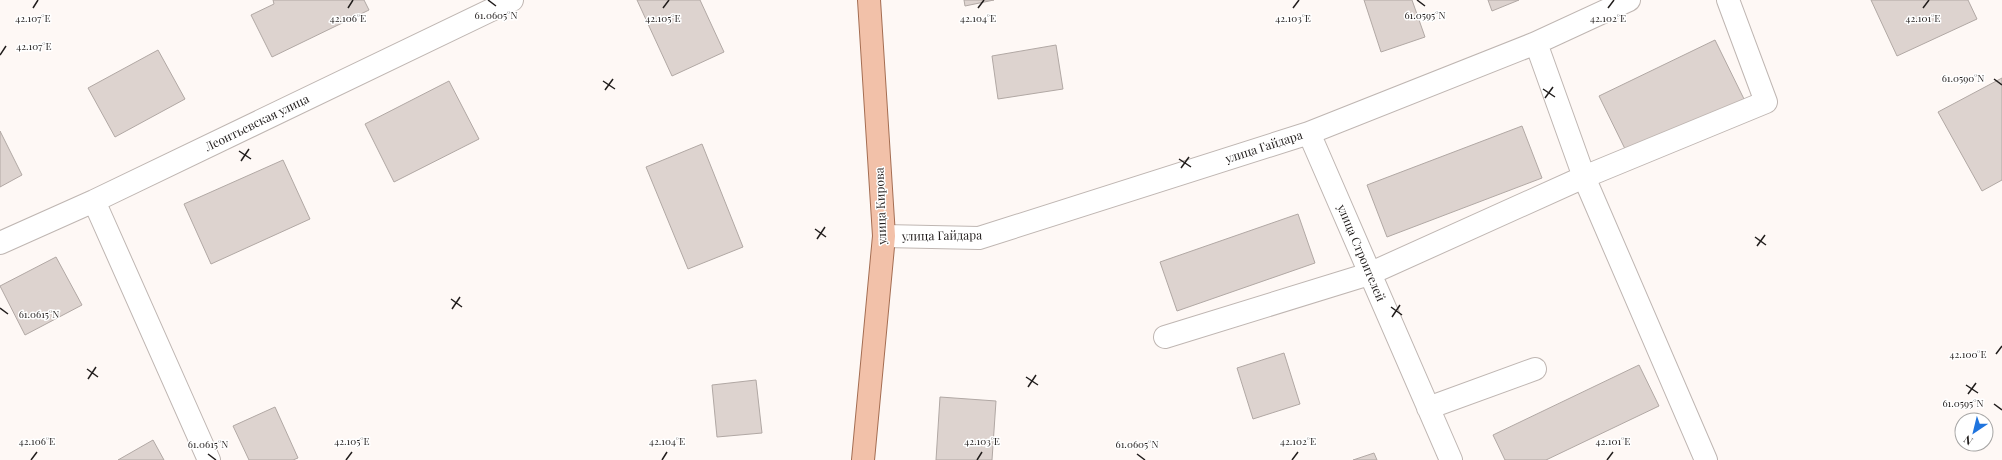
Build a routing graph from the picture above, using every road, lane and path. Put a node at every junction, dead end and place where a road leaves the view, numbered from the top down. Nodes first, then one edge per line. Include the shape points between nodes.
1 (512, 0) edge
2 (869, 0) edge
3 (1629, 0) edge
4 (1728, 0) edge
5 (1536, 43) junction
6 (1310, 133) junction
7 (1584, 177) junction
8 (94, 201) junction
9 (884, 236) junction
10 (0, 243) edge
11 (1369, 274) junction
12 (1165, 337) dead end
13 (1535, 369) dead end
14 (1428, 408) junction
15 (210, 460) edge
16 (863, 460) edge
17 (1451, 460) edge
18 (1706, 460) edge

1 - 8 street, Леонтьевская улица
2 - 9 main road, улица Кирова
3 - 5 street, улица Гайдара
4 - 7 street via 1766,102
5 - 6 street, улица Гайдара
5 - 7 street
6 - 9 street, улица Гайдара via 979,238
6 - 11 street, улица Строителей
7 - 11 street
7 - 18 street
8 - 10 street, Леонтьевская улица
8 - 15 street
9 - 16 main road, улица Кирова
11 - 12 street
11 - 14 street, улица Строителей
13 - 14 street
14 - 17 street, улица Строителей

